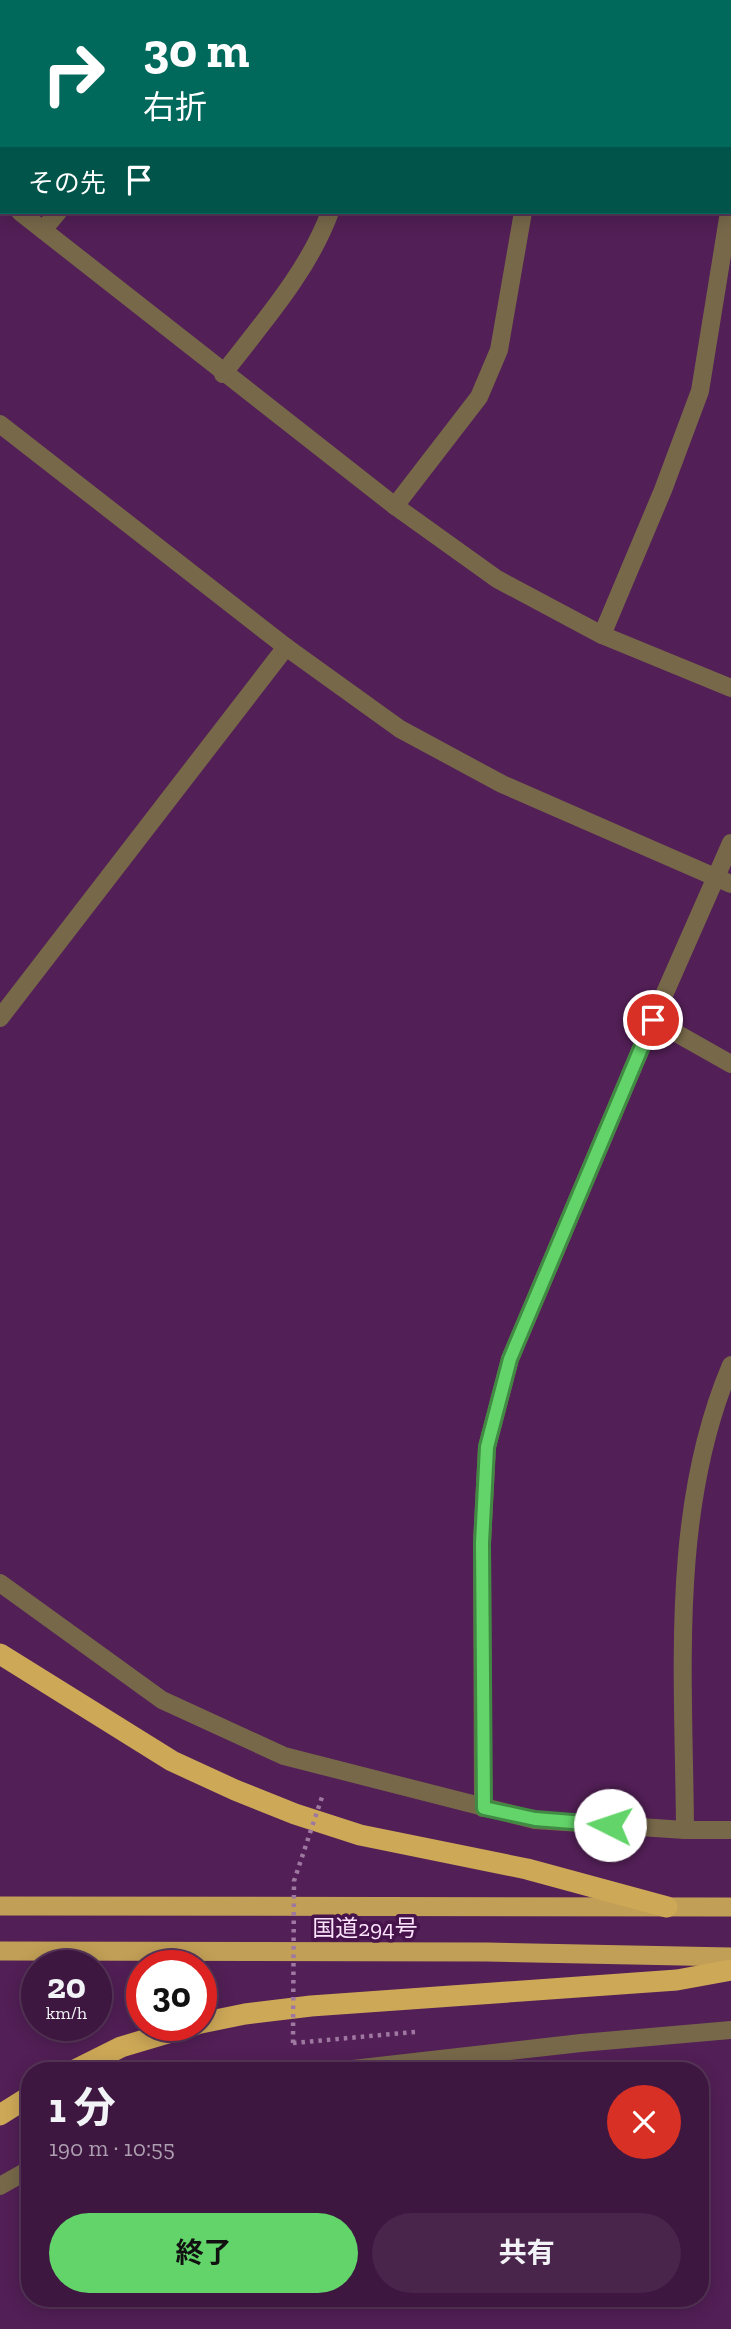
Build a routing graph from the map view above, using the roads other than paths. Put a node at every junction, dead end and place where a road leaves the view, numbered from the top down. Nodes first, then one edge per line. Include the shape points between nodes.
1 (23, 214) edge
2 (56, 214) edge
3 (329, 214) edge
4 (523, 214) edge
5 (728, 214) edge
6 (43, 230) junction
7 (223, 373) junction
8 (0, 424) edge
9 (395, 506) junction
10 (602, 635) junction
11 (286, 647) junction
12 (731, 688) edge
13 (731, 843) edge
14 (724, 881) edge
15 (0, 1018) edge
16 (653, 1020) junction
17 (731, 1063) edge
18 (731, 1365) edge
19 (0, 1584) edge
20 (0, 1654) edge
21 (484, 1808) junction
22 (685, 1830) junction
23 (731, 1830) edge
24 (0, 1906) edge
25 (667, 1907) junction
26 (731, 1907) edge
27 (0, 1951) edge
28 (731, 1957) edge
29 (731, 1970) edge
30 (217, 2020) edge
31 (731, 2030) edge
32 (141, 2041) edge
33 (91, 2062) edge
34 (414, 2062) edge
35 (21, 2102) edge
36 (0, 2115) edge
37 (21, 2174) edge
38 (0, 2186) edge

1 - 6 street
2 - 6 street
3 - 7 street via 286,292
4 - 9 street via 499,349 479,397
5 - 10 street via 699,391
6 - 7 street
7 - 9 street
8 - 11 street
9 - 10 street via 498,579
10 - 12 street
11 - 14 street via 400,729 502,784
11 - 15 street
13 - 14 street
14 - 16 street
16 - 17 street
16 - 21 street via 510,1359 487,1447 482,1543
18 - 22 street via 696,1483 683,1598
19 - 21 street via 162,1700 284,1756
20 - 25 highway via 172,1760 295,1814 360,1835 527,1869
21 - 22 street via 535,1819
22 - 23 street
24 - 25 highway, 国道294号
25 - 26 highway, 国道294号
27 - 28 highway, 国道294号
29 - 30 highway via 677,1980 311,2006
31 - 34 street
32 - 33 highway
35 - 36 highway
37 - 38 street

